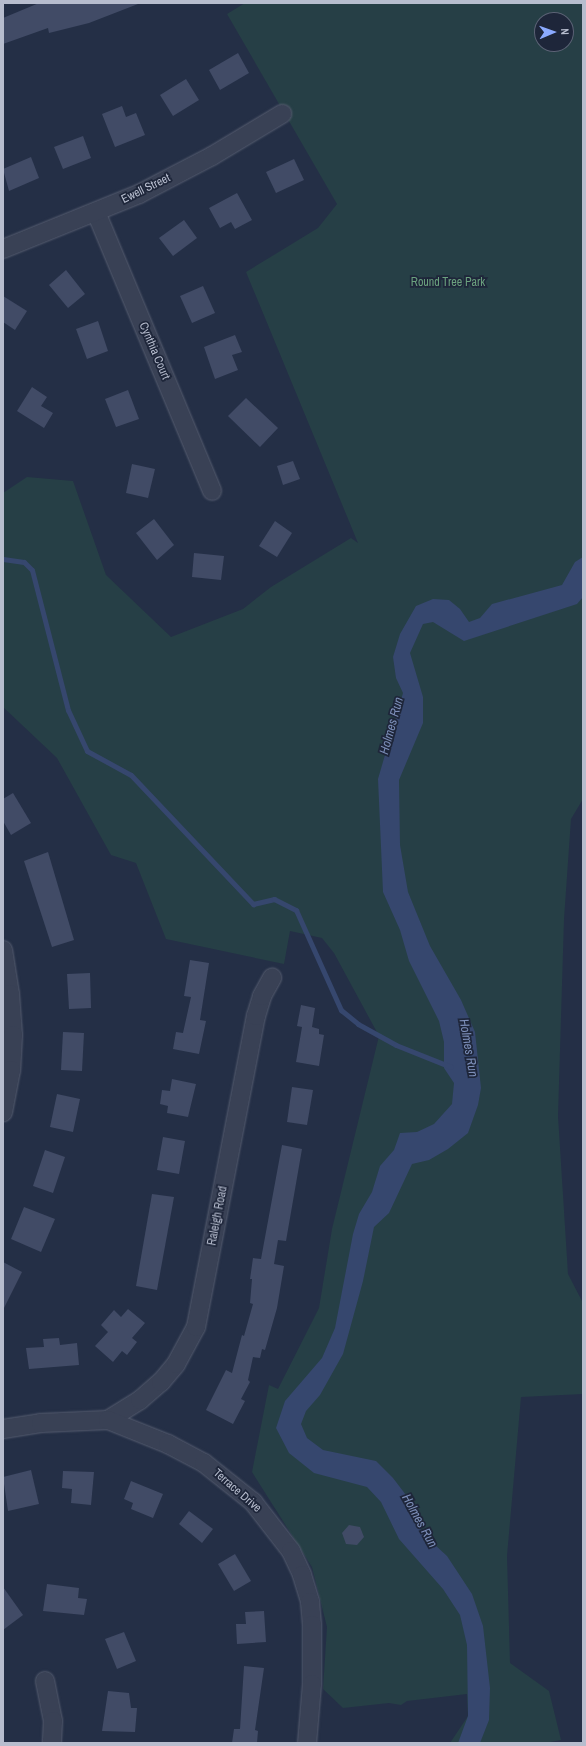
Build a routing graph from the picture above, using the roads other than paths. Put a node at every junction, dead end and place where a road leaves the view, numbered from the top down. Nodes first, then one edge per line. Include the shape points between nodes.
1 (282, 114) dead end
2 (96, 212) junction
3 (3, 249) edge
4 (212, 491) dead end
5 (3, 950) edge
6 (272, 978) dead end
7 (3, 1112) edge
8 (108, 1420) junction
9 (3, 1430) edge
10 (45, 1681) dead end
11 (52, 1743) edge
12 (307, 1743) edge

1 - 2 street, Ewell Street via 212,156 139,194
2 - 3 street, Ewell Street
2 - 4 street, Cynthia Court
5 - 7 street via 13,1036 11,1070
6 - 8 street, Raleigh Road via 256,1016 196,1327 176,1364 161,1382 140,1400
8 - 9 street, Terrace Drive via 41,1423
8 - 12 street, Terrace Drive via 168,1444 204,1463 230,1482 258,1508 291,1551 310,1602 312,1625
10 - 11 street via 53,1721

